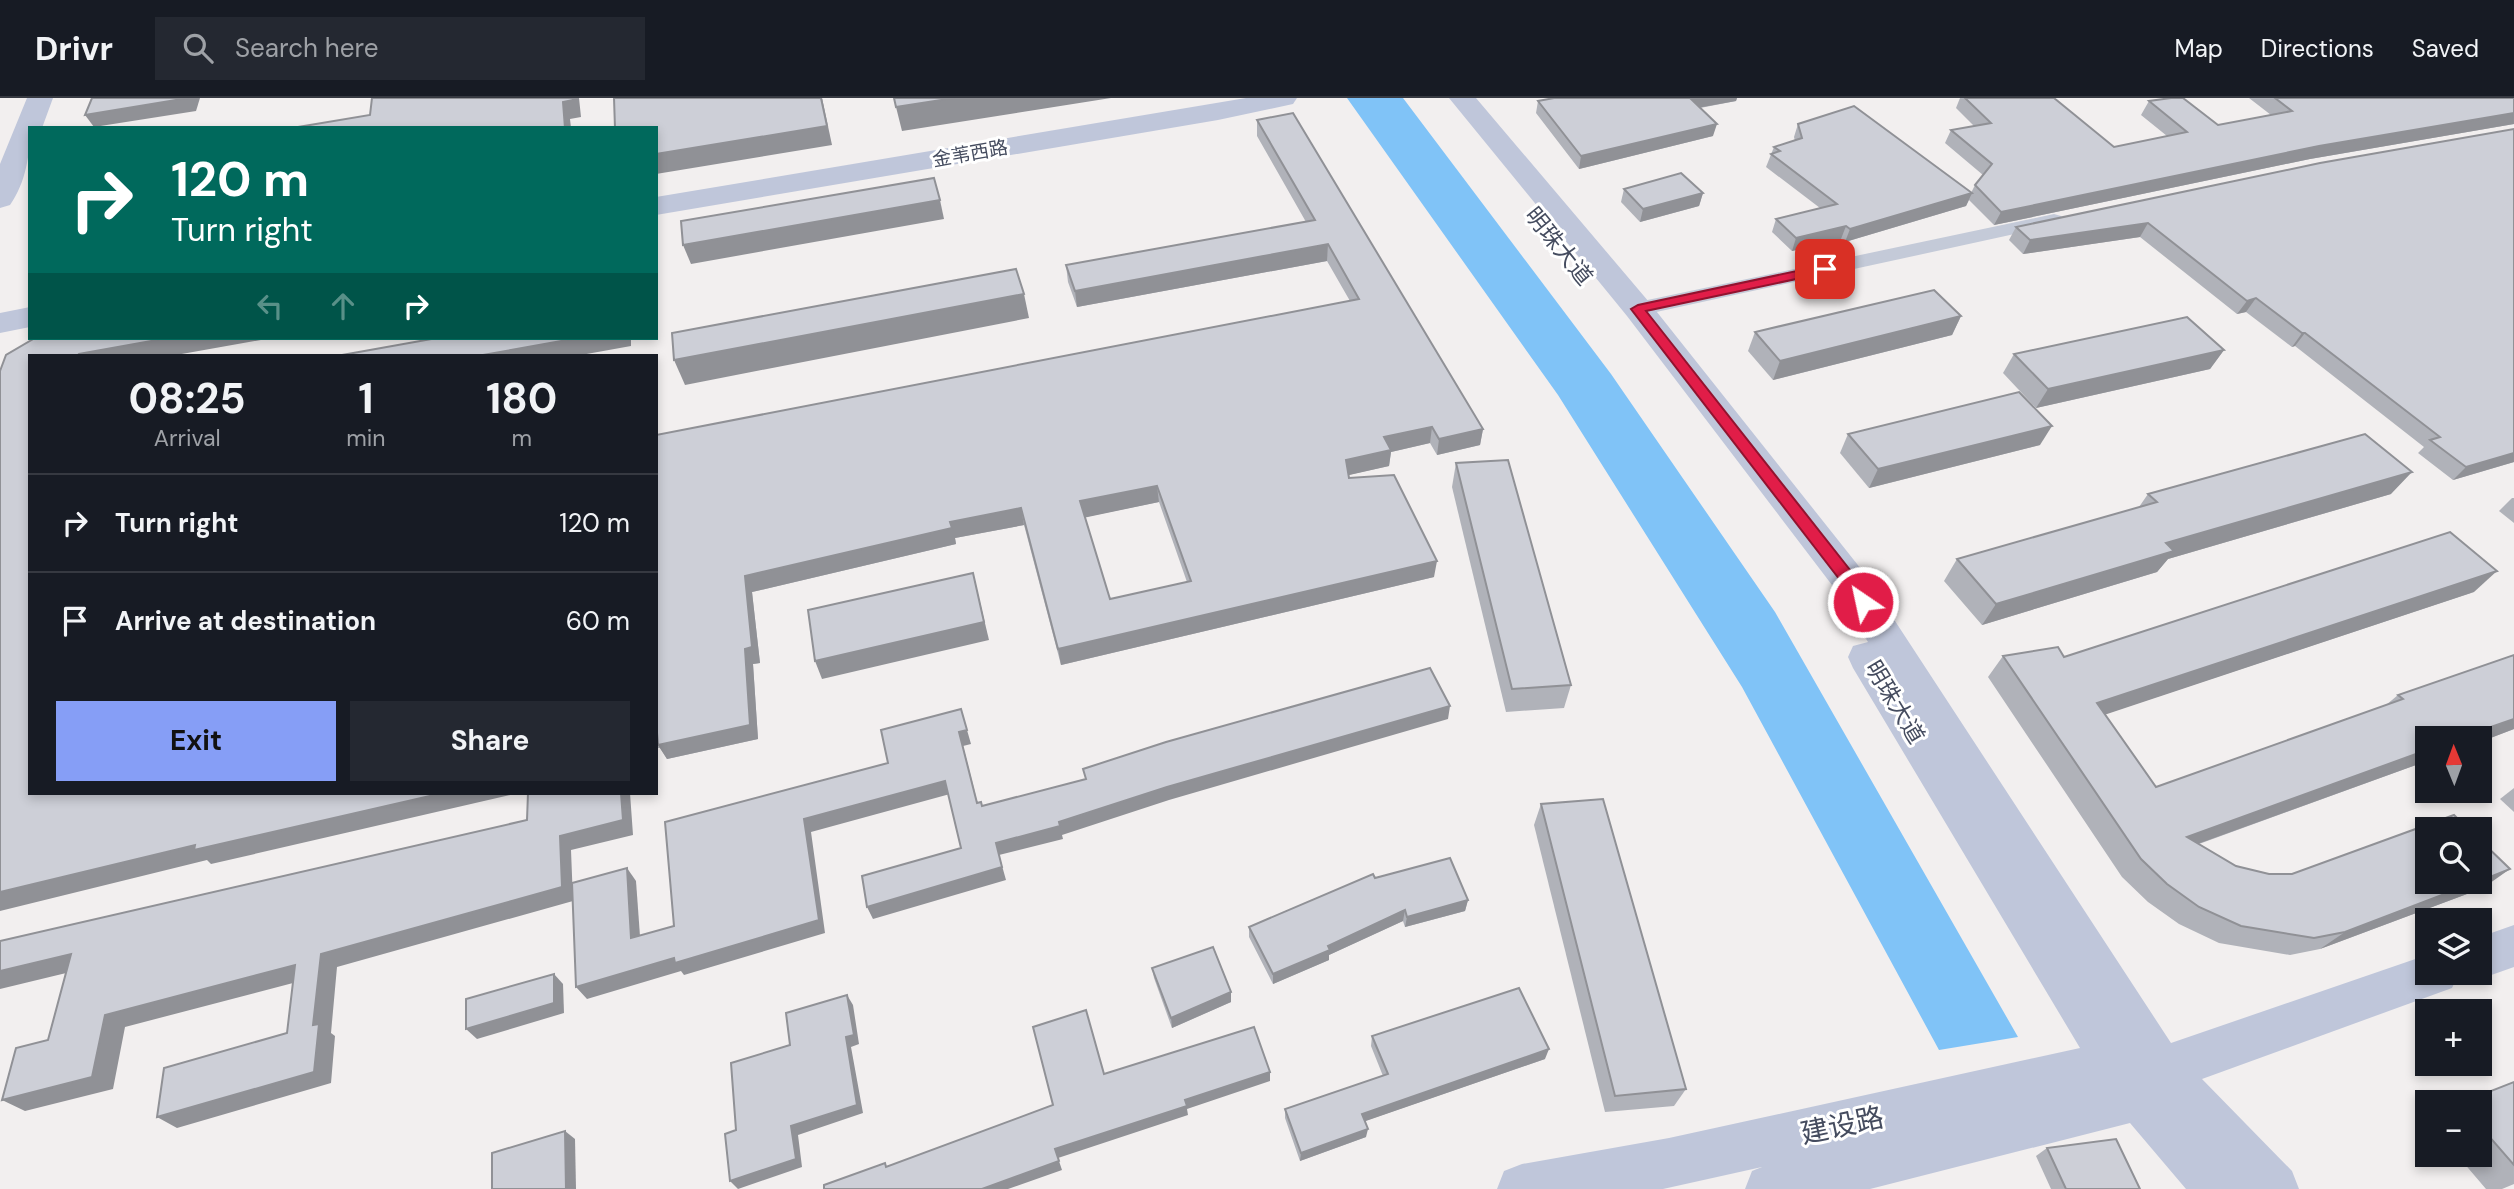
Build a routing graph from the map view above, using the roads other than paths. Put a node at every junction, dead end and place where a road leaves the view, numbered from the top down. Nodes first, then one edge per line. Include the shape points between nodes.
1 (40, 98) edge
2 (1284, 98) edge
3 (1438, 98) edge
4 (1462, 98) edge
5 (29, 126) edge
6 (28, 128) edge
7 (0, 199) edge
8 (658, 206) edge
9 (2080, 215) edge
10 (1638, 309) junction
11 (28, 317) edge
12 (0, 323) edge
13 (2514, 946) edge
14 (2492, 954) edge
15 (2415, 980) edge
16 (2139, 1077) junction
17 (1671, 1176) edge
18 (1522, 1189) edge
19 (1770, 1189) edge
20 (2219, 1189) edge
21 (2274, 1189) edge

1 - 5 main road
2 - 8 main road, 金苇西路
3 - 16 main road, 明珠大道 via 1618,317 1824,586
4 - 10 main road, 明珠大道
6 - 7 main road
9 - 10 street
10 - 16 main road, 明珠大道 via 1848,579
11 - 12 main road
13 - 14 main road
15 - 16 main road, 建设路
16 - 17 main road, 建设路
16 - 19 main road, 建设路
16 - 20 main road
16 - 21 main road
17 - 18 main road, 建设路

